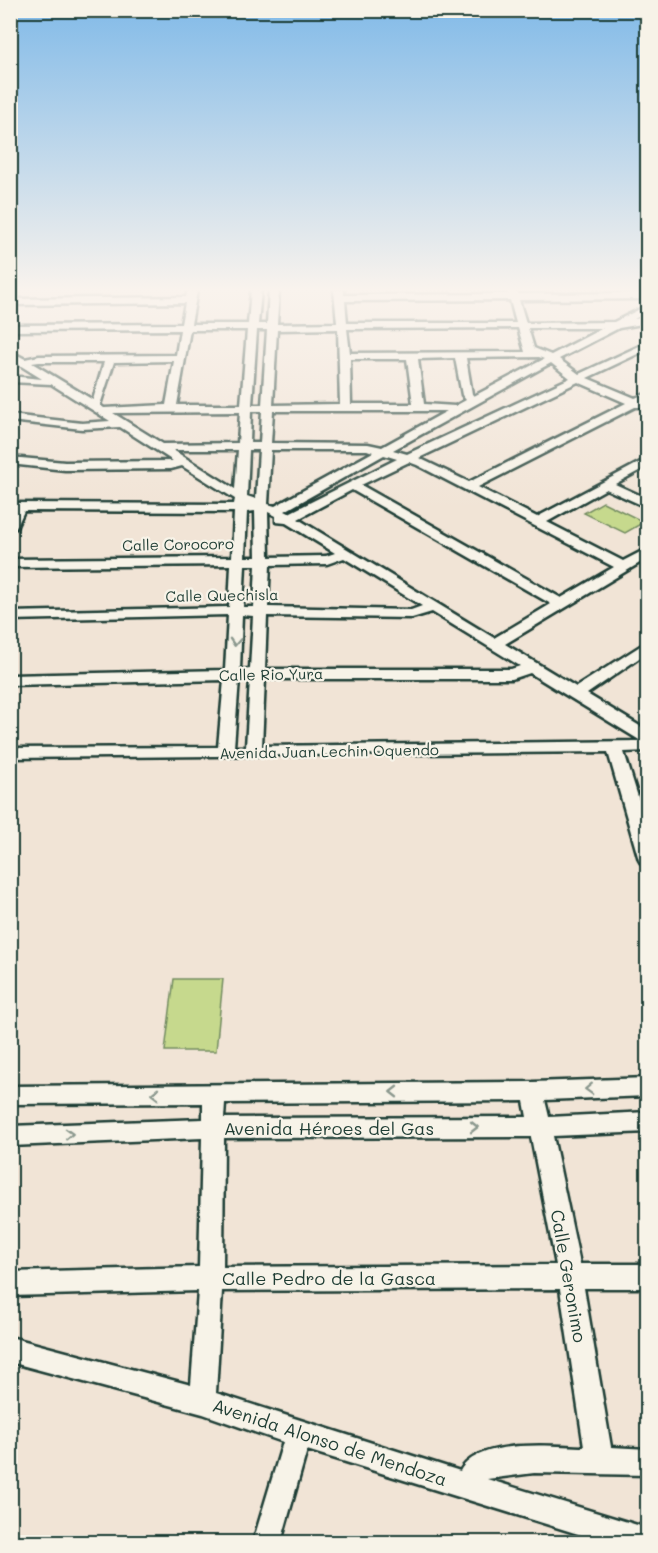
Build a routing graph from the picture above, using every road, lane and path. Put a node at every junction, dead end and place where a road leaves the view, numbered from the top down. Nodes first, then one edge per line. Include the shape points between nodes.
1 (23, 362) edge
2 (109, 362) edge
3 (178, 362) edge
4 (250, 362) edge
5 (271, 362) edge
6 (345, 362) edge
7 (413, 362) edge
8 (461, 362) edge
9 (545, 362) edge
10 (557, 362) edge
11 (609, 362) edge
12 (576, 377) junction
13 (10, 379) edge
14 (53, 381) junction
15 (648, 396) edge
16 (473, 401) junction
17 (635, 402) junction
18 (420, 407) junction
19 (648, 407) edge
20 (98, 408) junction
21 (171, 409) junction
22 (248, 409) junction
23 (269, 409) junction
24 (346, 409) junction
25 (456, 410) junction
26 (10, 418) edge
27 (122, 424) junction
28 (244, 446) junction
29 (266, 447) junction
30 (162, 448) junction
31 (387, 450) junction
32 (411, 458) junction
33 (10, 460) edge
34 (186, 461) junction
35 (648, 461) edge
36 (606, 484) junction
37 (352, 485) junction
38 (468, 487) junction
39 (241, 502) junction
40 (648, 504) edge
41 (15, 508) edge
42 (262, 511) junction
43 (276, 511) junction
44 (288, 519) junction
45 (537, 522) junction
46 (10, 528) edge
47 (648, 552) edge
48 (344, 554) junction
49 (237, 560) junction
50 (263, 561) junction
51 (10, 563) edge
52 (624, 567) junction
53 (562, 604) junction
54 (433, 607) junction
55 (236, 611) junction
56 (261, 611) junction
57 (10, 616) edge
58 (493, 645) junction
59 (648, 645) edge
60 (530, 668) junction
61 (259, 674) junction
62 (233, 675) junction
63 (10, 680) edge
64 (575, 695) junction
65 (648, 738) edge
66 (648, 746) edge
67 (615, 748) junction
68 (226, 752) junction
69 (254, 752) junction
70 (10, 753) edge
71 (648, 860) edge
72 (648, 1087) edge
73 (533, 1091) junction
74 (214, 1094) junction
75 (10, 1095) edge
76 (648, 1122) edge
77 (541, 1127) junction
78 (215, 1128) junction
79 (10, 1136) edge
80 (570, 1276) junction
81 (648, 1276) edge
82 (211, 1279) junction
83 (10, 1284) edge
84 (10, 1348) edge
85 (203, 1401) junction
86 (298, 1434) junction
87 (600, 1461) junction
88 (648, 1462) edge
89 (467, 1486) junction
90 (267, 1542) edge
91 (647, 1542) edge

1 - 14 street
2 - 20 street
3 - 21 street
4 - 22 street
5 - 23 street
6 - 24 street
7 - 18 street
8 - 16 street via 467,395
9 - 16 street
10 - 12 street
11 - 12 street
12 - 17 street
12 - 32 street
13 - 14 street
14 - 20 street
15 - 17 street
16 - 25 street
17 - 19 street
17 - 38 street
18 - 24 street
18 - 25 street
20 - 21 street
20 - 27 street
21 - 22 street
22 - 23 street
22 - 28 street
23 - 24 street
23 - 29 street
25 - 31 street
26 - 27 street via 82,426
27 - 30 street
28 - 29 street
28 - 30 street
28 - 39 street
29 - 31 street
29 - 42 street
30 - 34 street
31 - 32 street
31 - 43 street
32 - 37 street
32 - 38 street
33 - 34 street via 65,466 171,465
34 - 39 street
35 - 36 street
36 - 40 street
36 - 45 street
37 - 44 street
37 - 53 street
38 - 45 street
39 - 41 street
39 - 42 street
39 - 49 street
41 - 46 street
42 - 43 street
42 - 44 street
42 - 50 street
43 - 44 street
44 - 48 street
45 - 52 street
47 - 52 street
48 - 50 street, Calle Corocoro via 327,560
48 - 54 street
49 - 50 street, Calle Corocoro
49 - 51 street, Calle Corocoro
49 - 55 street
50 - 56 street
52 - 53 street
53 - 58 street
54 - 56 street, Calle Quechisla via 412,614
54 - 58 street
55 - 56 street, Calle Quechisla
55 - 57 street, Calle Quechisla
55 -> 62 street
56 - 61 street
58 - 60 street
59 - 64 street
60 - 61 street, Calle Rio Yura via 512,674
60 - 64 street
61 - 62 street, Calle Rio Yura
61 - 69 street
62 - 63 street, Calle Rio Yura
62 - 68 street
64 - 65 street
66 - 67 street, Avenida Juan Lechin Oquendo
67 - 69 street, Avenida Juan Lechin Oquendo
67 - 71 street
68 - 69 street, Avenida Juan Lechin Oquendo
68 - 70 street, Avenida Juan Lechin Oquendo
72 -> 73 street
73 -> 74 street
73 - 77 street, Calle Geronimo
74 -> 75 street
74 - 78 street
76 - 77 street, Avenida Héroes del Gas
78 -> 77 street, Avenida Héroes del Gas
77 - 80 street, Calle Geronimo
79 -> 78 street, Avenida Héroes del Gas
78 - 82 street
80 - 81 street, Calle Pedro de la Gasca
80 - 82 street, Calle Pedro de la Gasca
80 - 87 street, Calle Geronimo
82 - 83 street, Calle Pedro de la Gasca
82 - 85 street
84 - 85 street, Avenida Alonso de Mendoza
85 - 86 street, Avenida Alonso de Mendoza
86 - 89 street, Avenida Alonso de Mendoza
86 - 90 street
87 - 88 street
87 - 89 street via 492,1462 472,1474
89 - 91 street, Avenida Alonso de Mendoza

